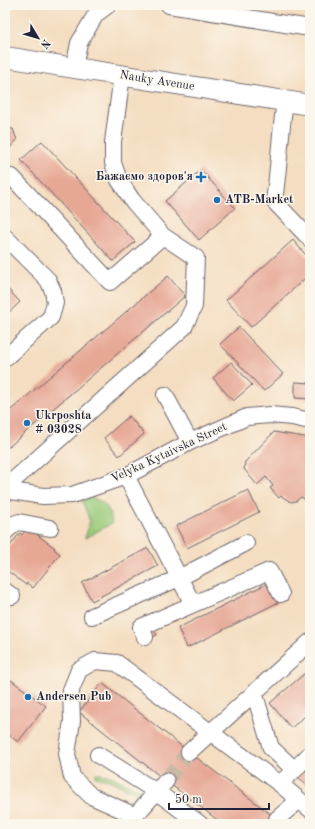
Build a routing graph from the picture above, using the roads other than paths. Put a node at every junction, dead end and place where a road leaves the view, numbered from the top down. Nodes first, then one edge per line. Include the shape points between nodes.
1 (169, 5) edge
2 (99, 8) edge
3 (310, 28) edge
4 (5, 57) edge
5 (74, 68) junction
6 (122, 76) junction
7 (285, 101) junction
8 (310, 104) edge
9 (12, 176) dead end
10 (163, 236) junction
11 (5, 237) edge
12 (310, 239) edge
13 (5, 358) edge
14 (165, 395) dead end
15 (310, 421) edge
16 (190, 442) junction
17 (126, 476) junction
18 (6, 491) edge
19 (50, 528) dead end
20 (5, 532) edge
21 (246, 543) dead end
22 (179, 578) junction
23 (281, 594) dead end
24 (193, 604) junction
25 (92, 616) dead end
26 (145, 637) dead end
27 (310, 642) edge
28 (254, 692) junction
29 (210, 732) junction
30 (189, 752) tunnel mouth
31 (310, 754) edge
32 (98, 755) dead end
33 (295, 770) junction
34 (280, 784) junction
35 (161, 786) junction
36 (307, 806) edge
37 (277, 819) dead end
38 (135, 821) edge
39 (200, 824) edge

1 - 3 street
2 - 5 street via 79,43
4 - 5 main road, Nauky Avenue
5 - 6 main road, Nauky Avenue
6 - 7 main road, Nauky Avenue
6 - 10 street via 113,142 113,163 118,180
7 - 8 main road, Nauky Avenue
7 - 12 street via 274,201
9 - 10 street via 110,282
10 - 18 street via 196,258 194,306 184,327
11 - 13 street via 48,280 55,303 51,317
14 - 16 street
15 - 16 street, Velyka Kytaivska Street via 270,415 247,417 218,436
16 - 17 street, Velyka Kytaivska Street
17 - 18 street, Velyka Kytaivska Street via 72,495 43,496
17 - 22 street
19 - 20 street via 19,522
21 - 22 street
22 - 24 street
22 - 25 street
23 - 24 street via 269,571
24 - 26 street via 141,627
27 - 28 street
28 - 29 street
28 - 33 street via 271,748
29 - 30 street
29 - 34 street
29 - 38 street via 117,663 95,660 79,670 71,690 72,721 67,754 72,777 90,796 129,813
31 - 33 street
32 - 35 street
33 - 34 street
34 - 36 street
35 - 38 street
35 - 39 street
36 - 37 street

